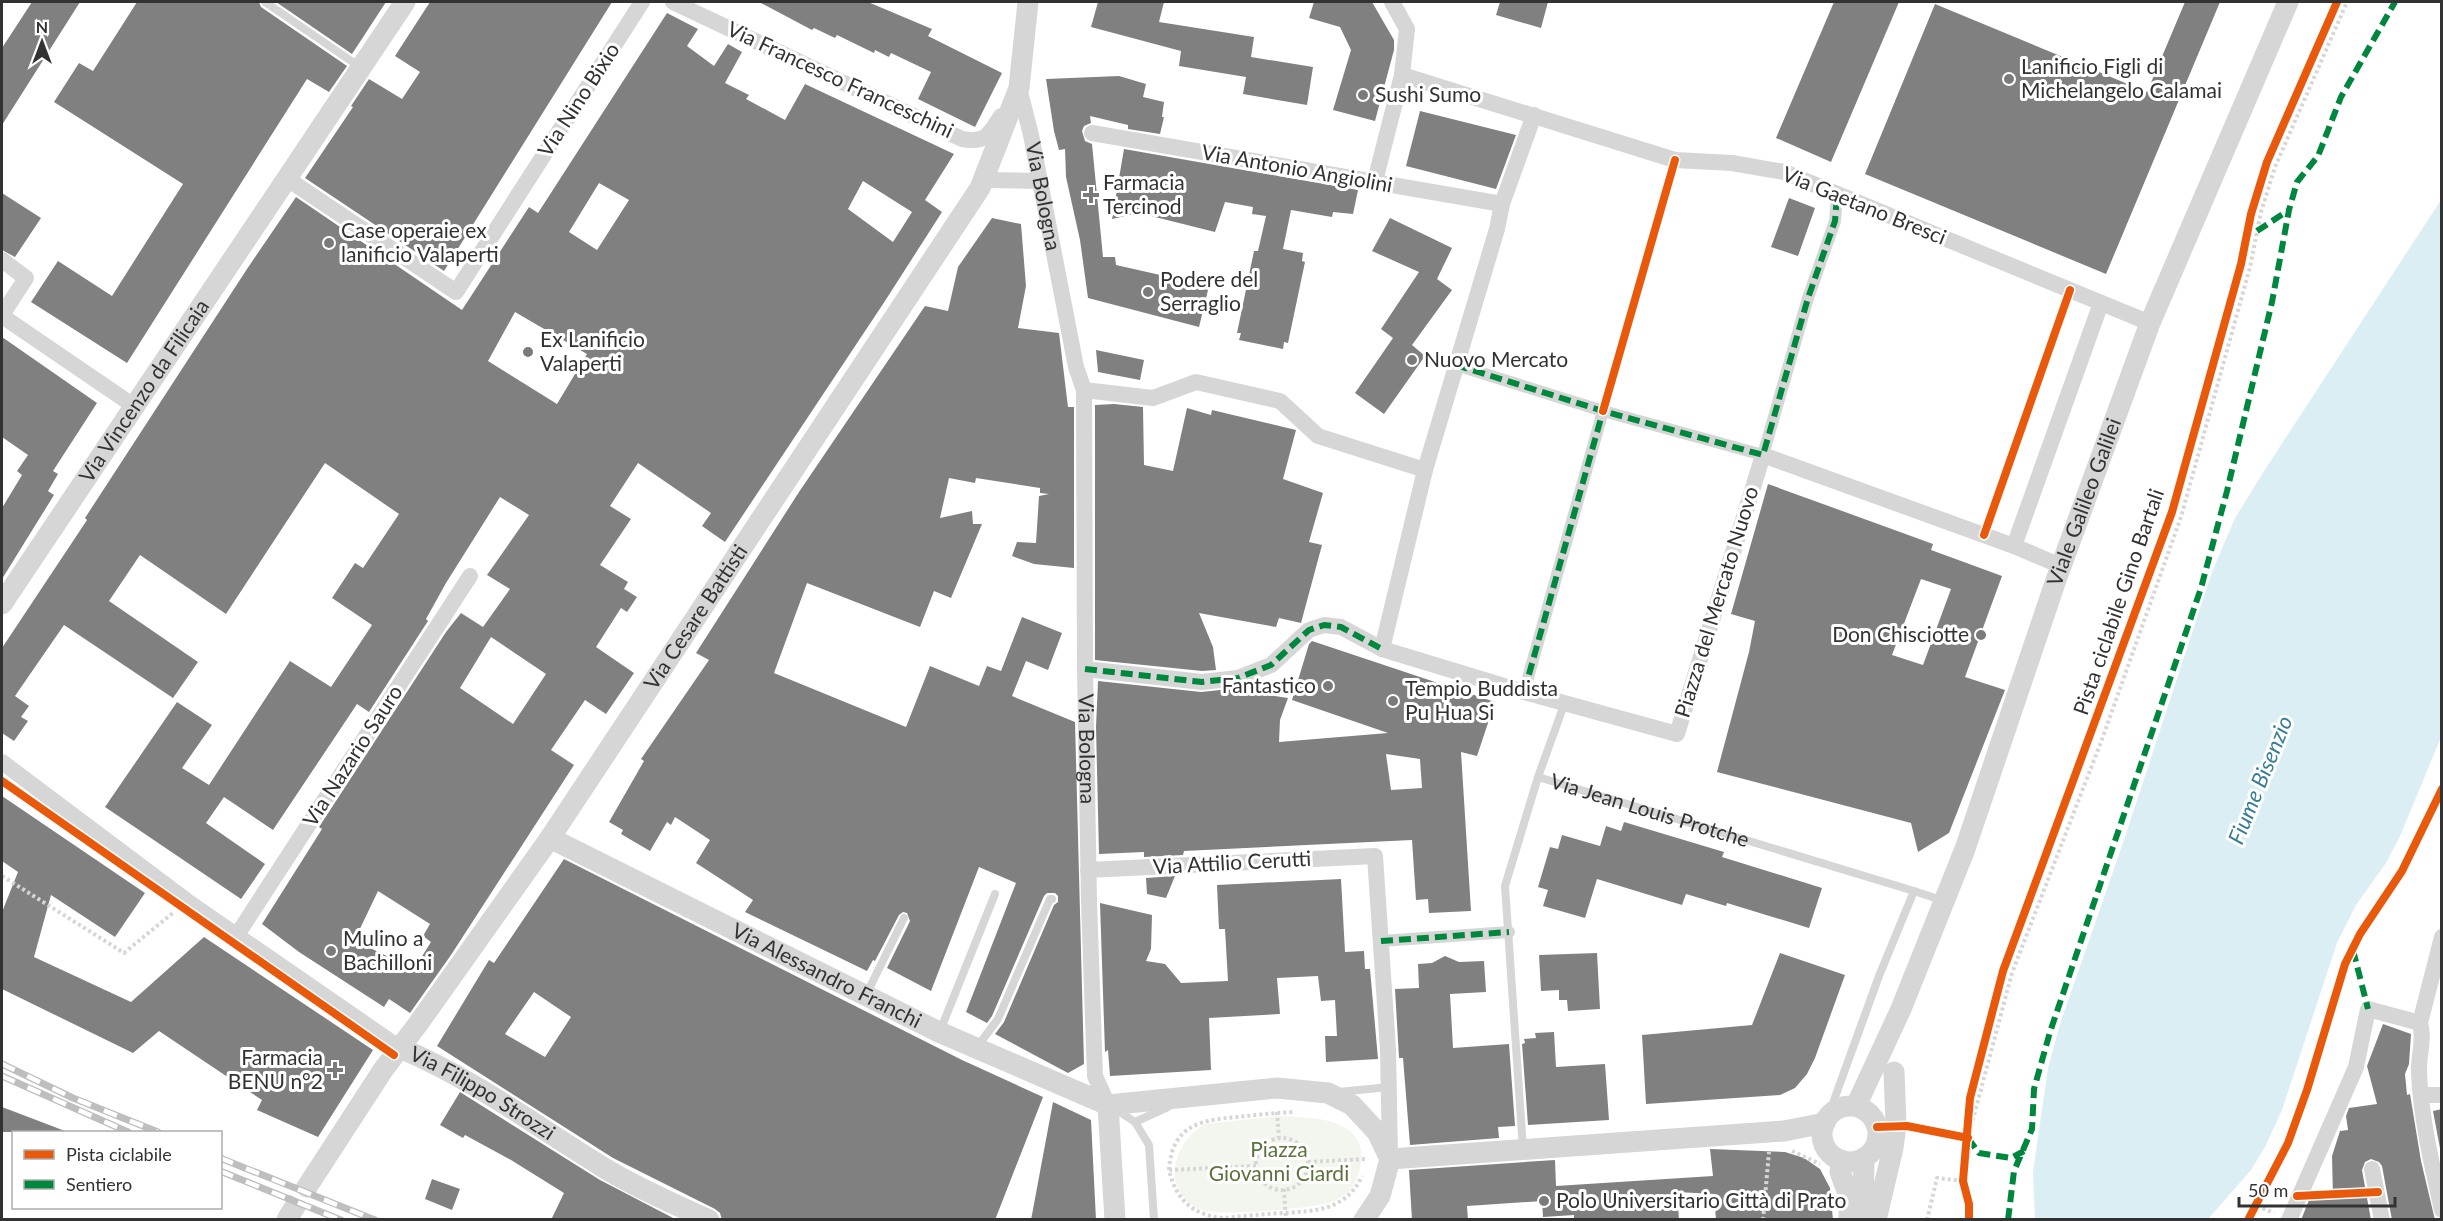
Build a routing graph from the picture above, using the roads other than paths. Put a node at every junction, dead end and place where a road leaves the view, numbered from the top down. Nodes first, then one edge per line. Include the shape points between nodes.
1 (265, 2) edge
2 (405, 2) edge
3 (642, 2) edge
4 (673, 2) edge
5 (1028, 2) edge
6 (1392, 2) edge
7 (2288, 2) edge
8 (360, 67) junction
9 (1402, 75) junction
10 (1019, 88) junction
11 (1534, 115) junction
12 (1092, 133) dead end
13 (286, 178) junction
14 (984, 180) junction
15 (1040, 181) junction
16 (1376, 181) junction
17 (1838, 195) junction
18 (1502, 204) junction
19 (2, 260) edge
20 (2101, 303) junction
21 (2, 316) edge
22 (2150, 323) junction
23 (1456, 365) junction
24 (1084, 390) junction
25 (134, 406) junction
26 (1603, 411) junction
27 (1762, 455) junction
28 (1425, 470) junction
29 (2014, 546) junction
30 (2061, 566) junction
31 (470, 576) dead end
32 (2, 604) edge
33 (1382, 649) junction
34 (1085, 669) junction
35 (1524, 692) junction
36 (1565, 702) junction
37 (2, 762) edge
38 (1538, 777) junction
39 (550, 838) junction
40 (1088, 870) junction
41 (1914, 891) junction
42 (995, 894) dead end
43 (1052, 899) dead end
44 (1945, 902) junction
45 (904, 918) dead end
46 (1509, 933) junction
47 (237, 935) junction
48 (2442, 937) edge
49 (1381, 941) junction
50 (866, 995) junction
51 (1901, 1009) junction
52 (2420, 1023) junction
53 (939, 1032) junction
54 (400, 1048) junction
55 (976, 1048) junction
56 (1894, 1072) junction
57 (1389, 1087) junction
58 (1328, 1093) junction
59 (1196, 1095) junction
60 (2422, 1095) junction
61 (2442, 1095) edge
62 (1108, 1105) junction
63 (1856, 1106) junction
64 (1828, 1118) junction
65 (1874, 1120) junction
66 (1135, 1122) junction
67 (1786, 1141) junction
68 (1523, 1149) junction
69 (1864, 1158) junction
70 (1390, 1159) junction
71 (1830, 1159) junction
72 (2372, 1169) dead end
73 (307, 1187) tunnel mouth
74 (2441, 1204) edge
75 (709, 1220) edge
76 (1115, 1220) edge
77 (1154, 1220) edge
78 (1364, 1220) edge
79 (1849, 1220) edge
80 (1863, 1220) edge
81 (1876, 1220) edge
82 (2289, 1220) edge
83 (2382, 1220) edge

1 - 8 lane
2 - 8 street, Via Vincenzo da Filicaia
3 - 13 street, Via Nino Bixio via 456,292
4 - 10 street, Via Francesco Franceschini via 962,139 976,141 988,136
5 - 10 street, Via Bologna
6 - 9 street via 1407,29
7 - 22 street, Viale Galileo Galilei
8 - 13 street, Via Vincenzo da Filicaia
9 - 11 street, Via Gaetano Bresci
9 - 16 street
10 - 14 street, Via Cesare Battisti
10 - 15 street, Via Bologna
11 - 17 street, Via Gaetano Bresci via 1675,160 1732,163 1784,172
11 - 18 street
12 - 16 street, Via Antonio Angiolini
13 - 25 street, Via Vincenzo da Filicaia
14 - 15 street
14 - 39 street, Via Cesare Battisti
15 - 24 street, Via Bologna via 1076,367
16 - 18 street, Via Antonio Angiolini
17 - 20 street, Via Gaetano Bresci
17 - 27 street, Piazza del Mercato Nuovo via 1835,221 1808,297
18 - 23 street
19 - 21 street via 26,278
20 - 22 street, Via Gaetano Bresci
20 - 29 street
21 - 25 street
22 - 30 street, Viale Galileo Galilei
23 - 26 street
23 - 28 street
24 - 28 street via 1153,398 1196,382 1271,399 1280,402 1318,436
24 - 34 street, Via Bologna
25 - 32 street, Via Vincenzo da Filicaia
26 - 27 street
26 - 35 street
27 - 29 street
27 - 36 street, Piazza del Mercato Nuovo via 1677,734
28 - 33 street
29 - 30 street
30 - 44 street, Viale Galileo Galilei
31 - 47 street, Via Nazario Sauro
33 - 34 street, Piazza del Mercato Nuovo via 1341,627 1324,625 1309,630 1271,665 1238,678 1202,682
33 - 35 street, Piazza del Mercato Nuovo
34 - 40 street, Via Bologna
35 - 36 street, Piazza del Mercato Nuovo
36 - 38 lane
37 - 47 street, Via Filippo Strozzi
38 - 41 lane, Via Jean Louis Protche
38 - 46 lane, Via Jean Louis Protche via 1505,886
39 - 50 street, Via Alessandro Franchi
39 - 54 street, Via Cesare Battisti
40 - 49 street, Via Attilio Cerutti via 1375,856
40 - 62 street, Via Bologna via 1085,900 1095,1076
41 - 44 lane, Via Jean Louis Protche
41 - 64 lane
42 - 53 lane
43 - 55 lane via 998,1019
44 - 51 street, Viale Galileo Galilei
45 - 50 lane
46 - 49 street
46 - 68 lane, Via Jean Louis Protche
47 - 54 street, Via Filippo Strozzi
48 - 52 street
49 - 57 street
50 - 53 street, Via Alessandro Franchi
51 - 56 street
51 - 63 street
52 - 60 street
52 - 82 street via 2368,1009 2356,1067
53 - 55 street, Via Alessandro Franchi
54 - 73 street, Via Cesare Battisti
54 - 75 street, Via Filippo Strozzi via 454,1074 608,1170
55 - 62 street, Via Alessandro Franchi
56 - 65 street
56 - 81 street via 1896,1125
57 - 58 lane
57 - 70 street
58 - 59 street via 1277,1088
58 - 70 street via 1352,1105 1377,1132
59 - 62 street
59 - 66 lane
60 - 61 street
60 - 74 street
62 - 66 lane
62 - 76 street
63 - 64 street via 1843,1107
63 - 65 street
64 - 67 street
64 - 71 street via 1822,1134
65 - 69 street via 1877,1143
66 - 77 lane via 1149,1145
67 - 68 street
67 - 71 street
68 - 70 street
69 - 71 street
69 - 80 street
70 - 78 street via 1380,1196
71 - 79 street via 1840,1172 1848,1196
72 - 83 street

